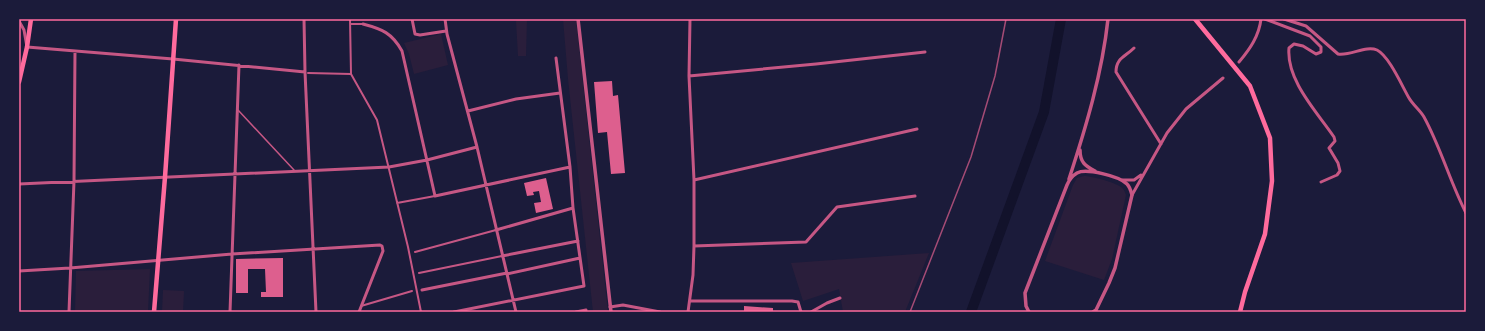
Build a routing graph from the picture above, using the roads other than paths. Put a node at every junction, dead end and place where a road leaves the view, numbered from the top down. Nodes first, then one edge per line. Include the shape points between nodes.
1 (31, 19) edge
2 (176, 19) edge
3 (304, 19) edge
4 (350, 19) edge
5 (412, 19) edge
6 (444, 19) edge
7 (578, 19) edge
8 (690, 19) edge
9 (1108, 19) edge
10 (1195, 19) edge
11 (1261, 19) edge
12 (1265, 19) edge
13 (1284, 19) edge
14 (19, 21) edge
15 (350, 24) junction
16 (363, 24) joint
17 (446, 31) junction
18 (27, 47) junction
19 (1134, 48) dead end
20 (76, 51) junction
21 (925, 52) dead end
22 (556, 58) dead end
23 (173, 59) junction
24 (1239, 62) dead end
25 (239, 66) junction
26 (307, 72) junction
27 (351, 74) junction
28 (689, 76) junction
29 (1223, 78) dead end
30 (19, 82) edge
31 (560, 93) junction
32 (237, 108) junction
33 (468, 111) junction
34 (917, 129) dead end
35 (1081, 141) junction
36 (1161, 144) junction
37 (477, 147) junction
38 (427, 160) junction
39 (388, 167) junction
40 (570, 167) junction
41 (295, 171) junction
42 (310, 171) junction
43 (1145, 171) junction
44 (1097, 172) junction
45 (234, 174) junction
46 (165, 178) junction
47 (694, 180) junction
48 (1122, 180) junction
49 (74, 181) junction
50 (1321, 182) dead end
51 (19, 184) edge
52 (486, 184) junction
53 (1067, 185) junction
54 (1132, 195) junction
55 (435, 196) junction
56 (915, 196) dead end
57 (396, 203) junction
58 (573, 208) junction
59 (1466, 213) edge
60 (496, 230) junction
61 (578, 241) junction
62 (694, 246) junction
63 (313, 249) junction
64 (415, 252) dead end
65 (232, 254) junction
66 (502, 256) junction
67 (580, 258) junction
68 (158, 261) junction
69 (70, 268) junction
70 (19, 271) edge
71 (419, 273) dead end
72 (507, 273) junction
73 (422, 290) dead end
74 (412, 291) dead end
75 (840, 298) dead end
76 (513, 300) junction
77 (690, 301) junction
78 (361, 306) junction
79 (610, 307) junction
80 (586, 310) dead end
81 (1095, 311) edge
82 (69, 312) edge
83 (154, 312) edge
84 (230, 312) edge
85 (316, 312) edge
86 (359, 312) edge
87 (421, 312) edge
88 (454, 312) edge
89 (516, 312) edge
90 (576, 312) edge
91 (611, 312) edge
92 (660, 312) edge
93 (688, 312) edge
94 (801, 312) edge
95 (812, 312) edge
96 (1029, 312) edge
97 (1240, 312) edge

1 - 18 main road
2 - 23 main road
3 - 26 street
4 - 15 street
5 - 17 street via 415,34
6 - 17 street
7 - 79 street
8 - 28 street
9 - 35 street via 1098,80
10 - 97 main road via 1250,86 1270,138 1272,181 1265,234
11 - 24 street via 1252,47
12 - 50 street via 1310,36 1321,47 1321,52 1316,54 1294,44 1289,48 1288,54 1293,74 1305,97 1334,137 1335,141 1329,148 1340,171
13 - 59 street via 1306,26 1338,54 1352,54 1367,48 1376,49 1381,53 1400,79 1410,100 1424,116
14 - 18 street via 24,30
15 - 16 street
15 - 27 street
16 - 38 street via 379,28 389,34 402,52
17 - 33 street
18 - 20 street
18 - 30 main road
19 - 36 street via 1119,60 1116,72
20 - 23 street
20 - 49 street
21 - 28 street
22 - 31 street
23 - 25 street
23 - 46 main road
25 - 26 street
25 - 32 street
26 - 27 street
26 - 42 street
27 - 39 street via 377,120
28 - 47 street
29 - 36 street via 1186,109
31 - 33 street via 516,99
31 - 40 street
32 - 41 lane
32 - 45 street
33 - 37 street
34 - 47 street
35 - 44 street via 1080,158 1086,167
35 - 53 street
36 - 43 street
37 - 38 street
37 - 52 street
38 - 39 street
38 - 55 street
39 - 42 street
39 - 57 street
40 - 52 street
40 - 58 street
41 - 42 street
41 - 45 street
42 - 63 street
43 - 48 street via 1134,180
43 - 54 street
44 - 48 street
44 - 53 street via 1077,173
45 - 46 street
45 - 65 street
46 - 49 street
46 - 68 main road
47 - 62 street
48 - 54 street via 1130,188
49 - 51 street
49 - 69 street
52 - 55 street
52 - 60 street
53 - 96 street via 1025,293
54 - 81 street via 1115,268
55 - 57 street
56 - 62 street via 837,207 806,242
57 - 87 street
58 - 60 street
58 - 61 street
60 - 64 street
60 - 66 street
61 - 66 street
61 - 67 street
62 - 77 street
63 - 65 street
63 - 78 street via 382,246 383,251
63 - 85 street
65 - 68 street
65 - 84 street
66 - 71 street
66 - 72 street
67 - 72 street
67 - 76 street via 584,286
68 - 69 street
68 - 83 main road
69 - 70 street
69 - 82 street
72 - 73 street
72 - 76 street
74 - 78 street
75 - 95 street
76 - 88 street
76 - 89 street
77 - 93 street
77 - 94 street via 792,300 798,302
78 - 86 street
79 - 91 street
79 - 92 street via 623,305
80 - 90 street

